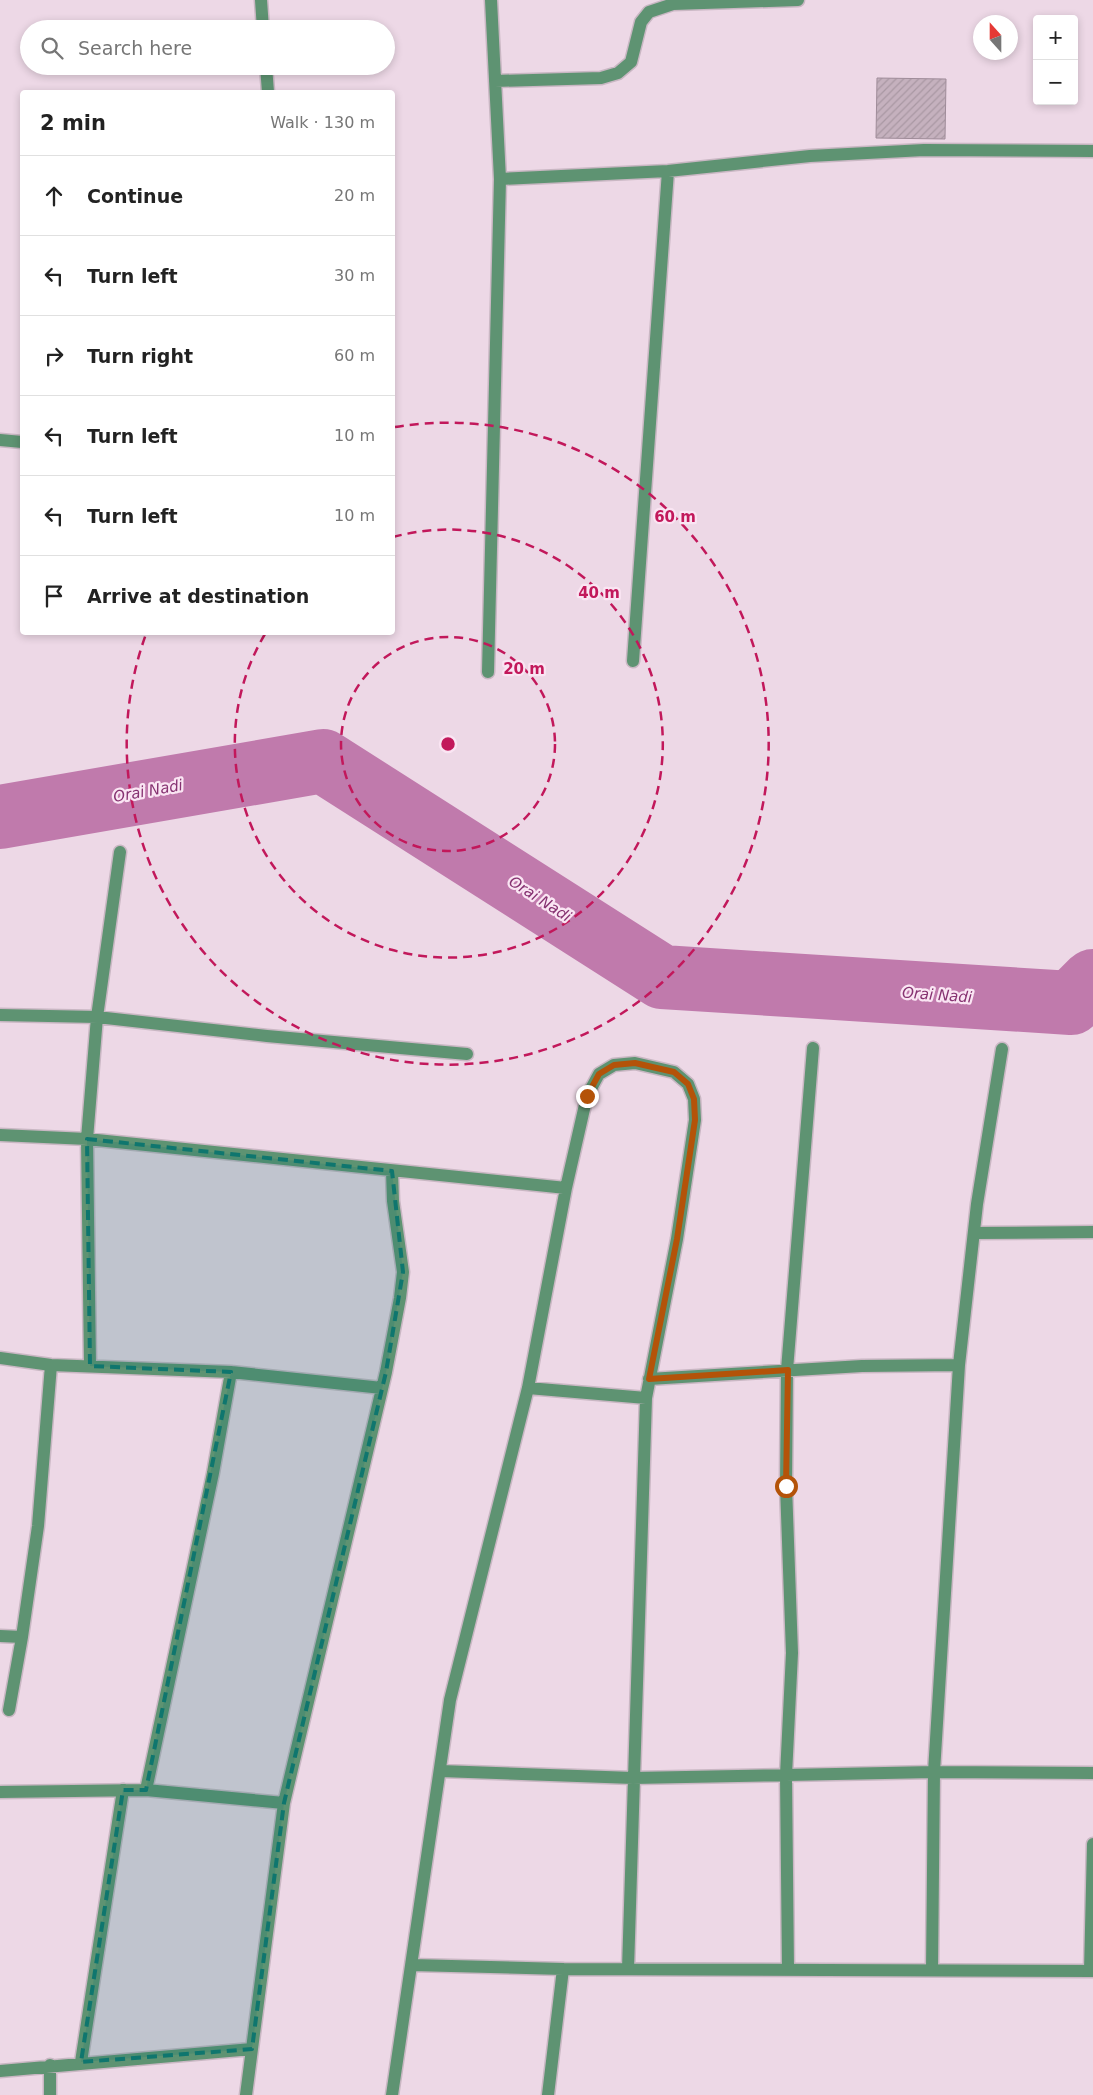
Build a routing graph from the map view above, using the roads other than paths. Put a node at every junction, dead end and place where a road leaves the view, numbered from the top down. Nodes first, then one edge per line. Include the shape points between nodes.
1 (262, 0) edge
2 (491, 0) edge
3 (798, 0) edge
4 (263, 20) edge
5 (267, 75) edge
6 (495, 81) junction
7 (268, 90) edge
8 (1093, 151) edge
9 (668, 171) junction
10 (500, 179) junction
11 (0, 440) edge
12 (20, 442) edge
13 (633, 661) dead end
14 (488, 672) dead end
15 (120, 852) dead end
16 (0, 1015) edge
17 (97, 1017) junction
18 (813, 1048) dead end
19 (1002, 1049) dead end
20 (466, 1054) dead end
21 (0, 1136) edge
22 (87, 1139) junction
23 (392, 1171) junction
24 (566, 1188) junction
25 (1093, 1232) edge
26 (974, 1233) junction
27 (0, 1358) edge
28 (51, 1365) junction
29 (959, 1365) junction
30 (90, 1366) junction
31 (788, 1370) junction
32 (231, 1372) junction
33 (649, 1379) junction
34 (382, 1388) junction
35 (528, 1388) junction
36 (646, 1398) junction
37 (0, 1636) edge
38 (22, 1637) junction
39 (9, 1710) dead end
40 (440, 1771) junction
41 (934, 1772) junction
42 (1093, 1773) edge
43 (786, 1775) junction
44 (634, 1778) junction
45 (123, 1790) junction
46 (146, 1790) junction
47 (0, 1792) edge
48 (284, 1803) junction
49 (1093, 1844) edge
50 (412, 1965) junction
51 (563, 1969) junction
52 (628, 1970) junction
53 (788, 1970) junction
54 (932, 1970) junction
55 (1091, 1971) edge
56 (252, 2049) junction
57 (81, 2062) junction
58 (50, 2065) junction
59 (0, 2071) edge
60 (50, 2095) edge
61 (246, 2095) edge
62 (392, 2095) edge
63 (548, 2095) edge

1 - 4 street
2 - 6 street
3 - 6 street via 673,4 650,12 641,22 631,62 618,72 601,78
5 - 7 street
6 - 10 street
8 - 9 street via 924,150 810,156
9 - 10 street
9 - 13 street
10 - 14 street
11 - 12 street
15 - 17 street
16 - 17 street
17 - 20 street
17 - 22 street
18 - 31 street
19 - 26 street
21 - 22 street
22 - 23 street
22 - 30 street
23 - 24 street
23 - 34 street via 403,1272
24 - 33 street via 587,1096 599,1074 614,1065 635,1063 674,1072 688,1084 694,1099 695,1120 677,1239
24 - 35 street
25 - 26 street
26 - 29 street
27 - 28 street
28 - 30 street
28 - 38 street via 38,1526
29 - 31 street
29 - 41 street
30 - 32 street
31 - 33 street
31 - 43 street via 786,1486 792,1653
32 - 34 street
32 - 46 street
33 - 36 street
34 - 48 street
35 - 36 street
35 - 40 street via 450,1700
36 - 44 street
37 - 38 street
38 - 39 street
40 - 44 street
40 - 50 street
41 - 42 street
41 - 43 street
41 - 54 street
43 - 44 street
43 - 53 street
44 - 52 street
45 - 46 street
45 - 47 street
45 - 57 street
46 - 48 street
48 - 56 street
49 - 55 street
50 - 51 street
50 - 62 street
51 - 52 street
51 - 63 street
52 - 53 street
53 - 54 street
54 - 55 street
56 - 57 street
56 - 61 street
57 - 58 street
58 - 59 street
58 - 60 street

